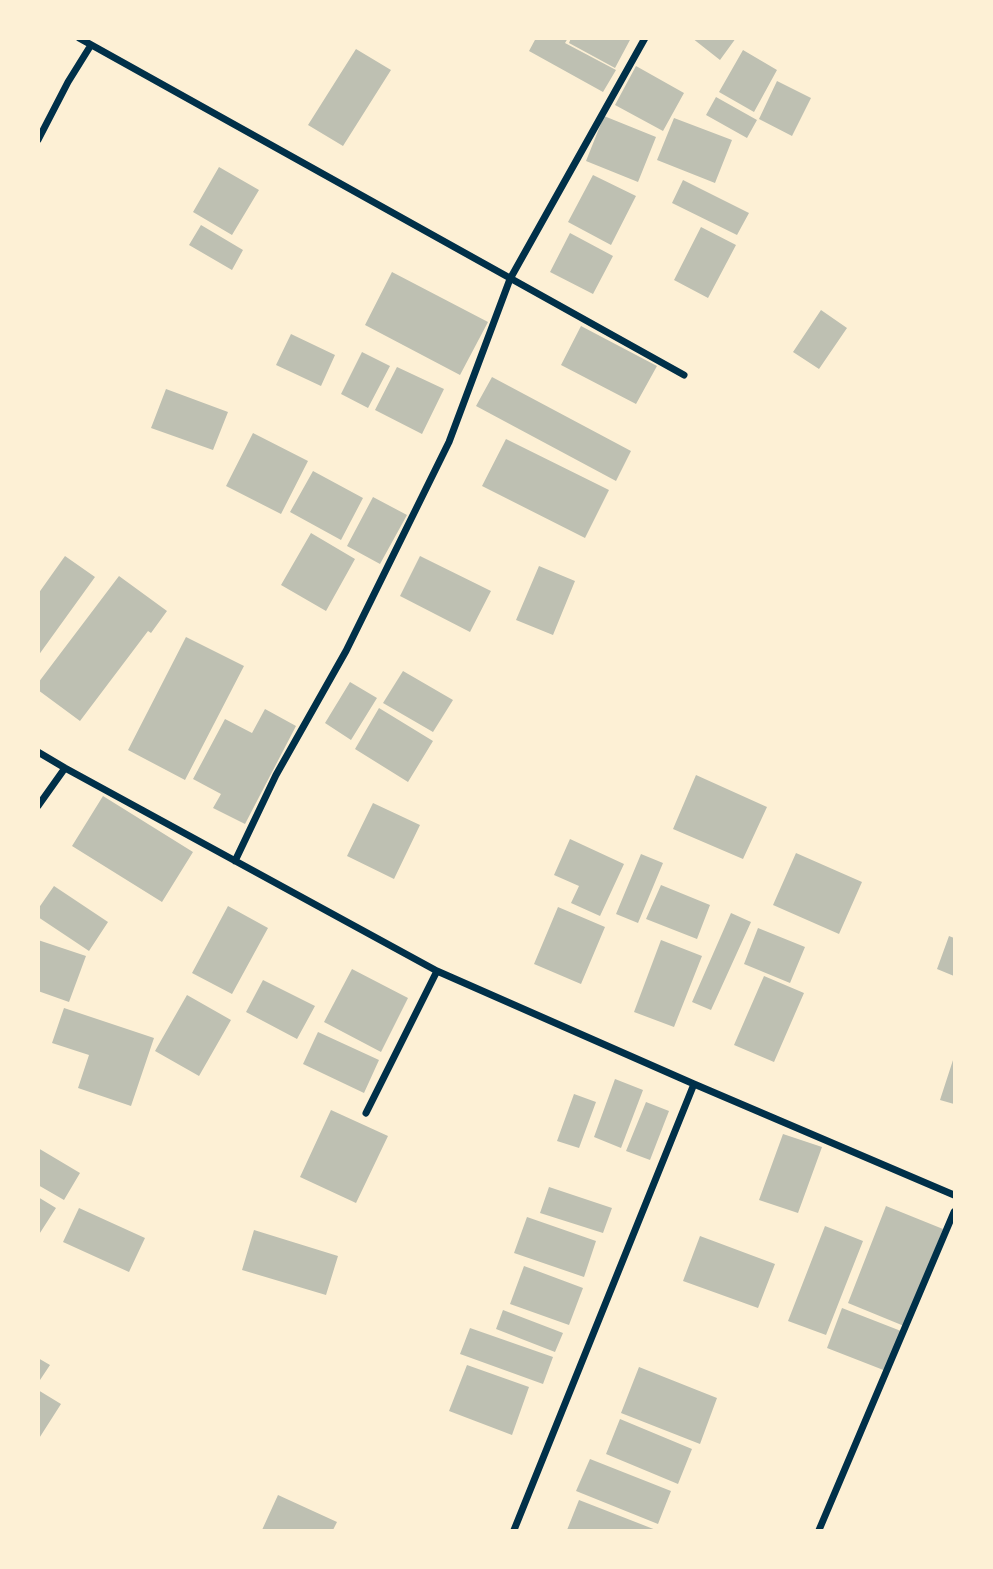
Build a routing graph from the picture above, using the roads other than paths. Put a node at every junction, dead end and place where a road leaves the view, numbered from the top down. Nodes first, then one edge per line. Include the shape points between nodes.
1 (79, 38) edge
2 (645, 38) edge
3 (91, 45) junction
4 (38, 140) edge
5 (510, 279) junction
6 (684, 375) dead end
7 (38, 752) edge
8 (65, 768) junction
9 (38, 806) edge
10 (234, 861) junction
11 (437, 971) junction
12 (694, 1084) junction
13 (366, 1113) dead end
14 (954, 1195) edge
15 (954, 1212) edge
16 (514, 1531) edge
17 (819, 1531) edge

1 - 3 street
2 - 5 street
3 - 4 street
3 - 5 street
5 - 6 street
5 - 10 street via 449,442 346,651 275,775
7 - 8 street
8 - 9 street
8 - 10 street
10 - 11 street
11 - 12 street
11 - 13 street
12 - 14 street
12 - 16 street
15 - 17 street

